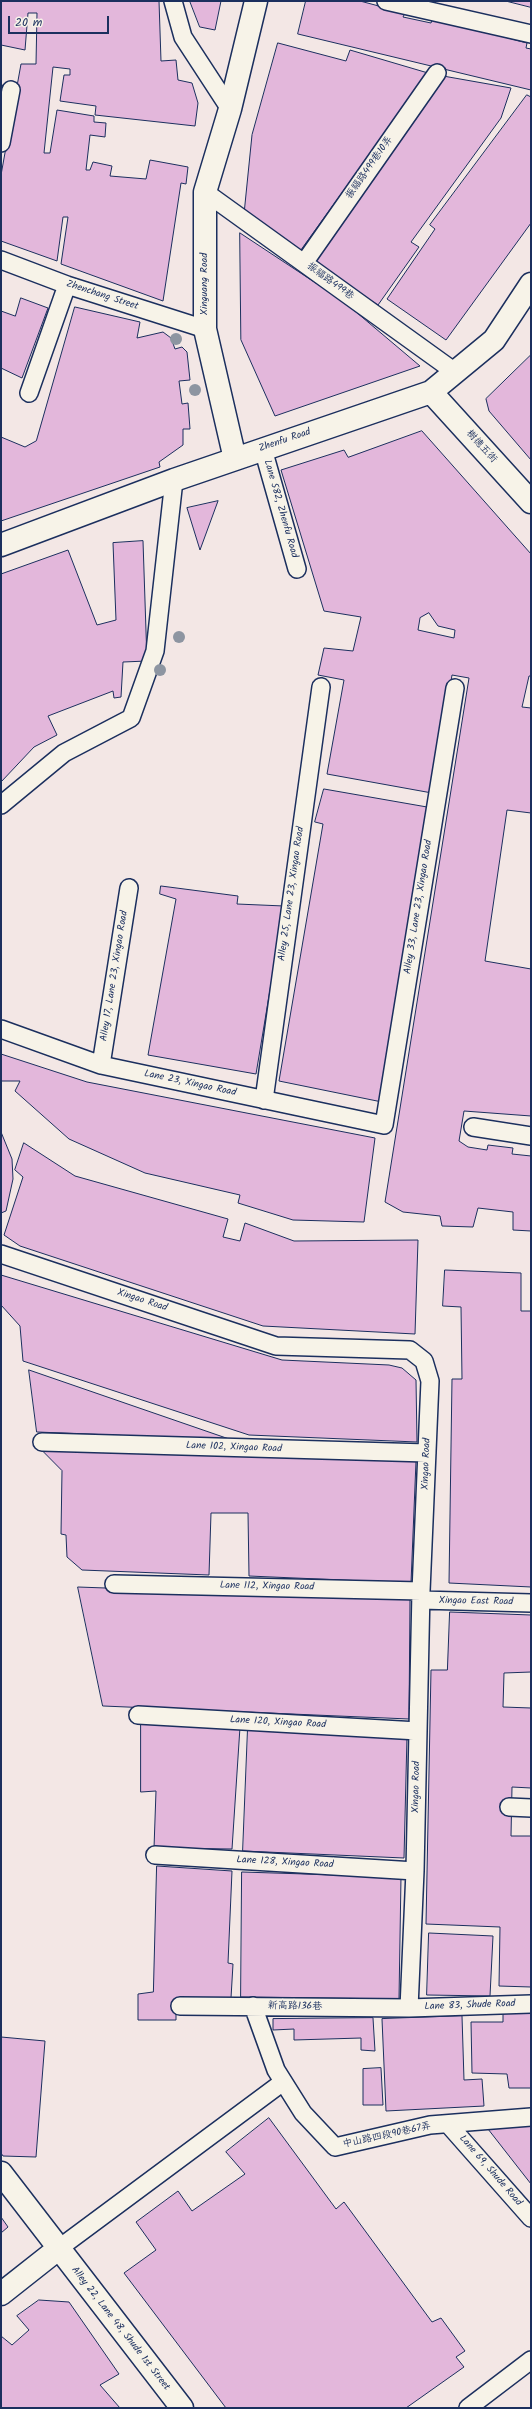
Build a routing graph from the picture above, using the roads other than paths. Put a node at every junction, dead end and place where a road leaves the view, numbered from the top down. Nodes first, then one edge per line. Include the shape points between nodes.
1 (173, 1) edge
2 (256, 1) edge
3 (386, 1) edge
4 (531, 34) edge
5 (437, 73) dead end
6 (11, 90) dead end
7 (230, 109) junction
8 (1, 143) edge
9 (205, 192) junction
10 (1, 260) edge
11 (304, 263) junction
12 (531, 284) edge
13 (68, 285) junction
14 (204, 329) junction
15 (455, 372) junction
16 (431, 392) junction
17 (29, 393) dead end
18 (263, 449) junction
19 (235, 459) junction
20 (174, 480) junction
21 (531, 502) edge
22 (1, 545) edge
23 (297, 569) dead end
24 (321, 688) dead end
25 (455, 688) dead end
26 (1, 805) edge
27 (129, 888) dead end
28 (1, 1029) edge
29 (102, 1065) junction
30 (264, 1100) junction
31 (384, 1125) joint
32 (474, 1127) dead end
33 (531, 1136) edge
34 (1, 1254) edge
35 (42, 1442) dead end
36 (427, 1453) junction
37 (114, 1584) dead end
38 (421, 1596) junction
39 (531, 1603) edge
40 (138, 1715) dead end
41 (418, 1731) junction
42 (508, 1807) dead end
43 (531, 1808) edge
44 (155, 1855) dead end
45 (415, 1871) junction
46 (531, 2004) edge
47 (180, 2006) dead end
48 (253, 2006) junction
49 (409, 2008) junction
50 (283, 2082) junction
51 (531, 2117) edge
52 (448, 2124) junction
53 (1, 2174) edge
54 (531, 2218) edge
55 (58, 2249) junction
56 (1, 2294) edge
57 (531, 2360) edge
58 (182, 2408) edge
59 (468, 2408) edge

1 - 7 lane via 183,37
2 - 7 street, Xinguang Road
3 - 4 lane
5 - 11 lane, 振福路499巷10弄
6 - 8 lane
7 - 9 street, Xinguang Road
9 - 11 lane, 振福路499巷
9 - 14 street, Xinguang Road
10 - 13 lane, Zhenchang Street
11 - 15 lane, 振福路499巷
12 - 15 street, Zhenfu Road via 494,340
13 - 14 lane, Zhenchang Street
13 - 17 lane
14 - 19 street, Xinguang Road
15 - 16 street, Zhenfu Road
16 - 18 street, Zhenfu Road
16 - 21 street, 樹德五街
18 - 19 street, Zhenfu Road
18 - 23 lane, Lane 582, Zhenfu Road
19 - 20 street, Zhenfu Road
20 - 22 street, Zhenfu Road
20 - 26 lane via 155,651 131,718 64,753
24 - 30 lane, Alley 25, Lane 23, Xingao Road
25 - 31 lane, Alley 33, Lane 23, Xingao Road
27 - 29 lane, Alley 17, Lane 23, Xingao Road
28 - 29 lane, Lane 23, Xingao Road
29 - 30 lane, Lane 23, Xingao Road
30 - 31 lane, Lane 23, Xingao Road
32 - 33 lane
34 - 36 lane, Xingao Road via 276,1346 410,1350 424,1361 430,1382
35 - 36 lane, Lane 102, Xingao Road
36 - 38 lane, Xingao Road
37 - 38 lane, Lane 112, Xingao Road
38 - 39 lane, Xingao East Road
38 - 41 lane, Xingao Road
40 - 41 lane, Lane 120, Xingao Road
41 - 45 lane, Xingao Road
42 - 43 lane
44 - 45 lane, Lane 128, Xingao Road
45 - 49 lane, Xingao Road
46 - 49 lane, Lane 83, Shude Road
47 - 48 lane, 新高路136巷
48 - 49 lane, 新高路136巷
48 - 50 lane, 中山路四段90巷67弄 via 276,2070
50 - 52 lane, 中山路四段90巷67弄 via 304,2113 335,2147
50 - 55 lane
51 - 52 lane, 中山路四段90巷67弄
52 - 54 lane, Lane 69, Shude Road
53 - 55 street, Alley 22, Lane 48, Shude 1st Street
55 - 56 street
55 - 58 street, Alley 22, Lane 48, Shude 1st Street
57 - 59 lane

